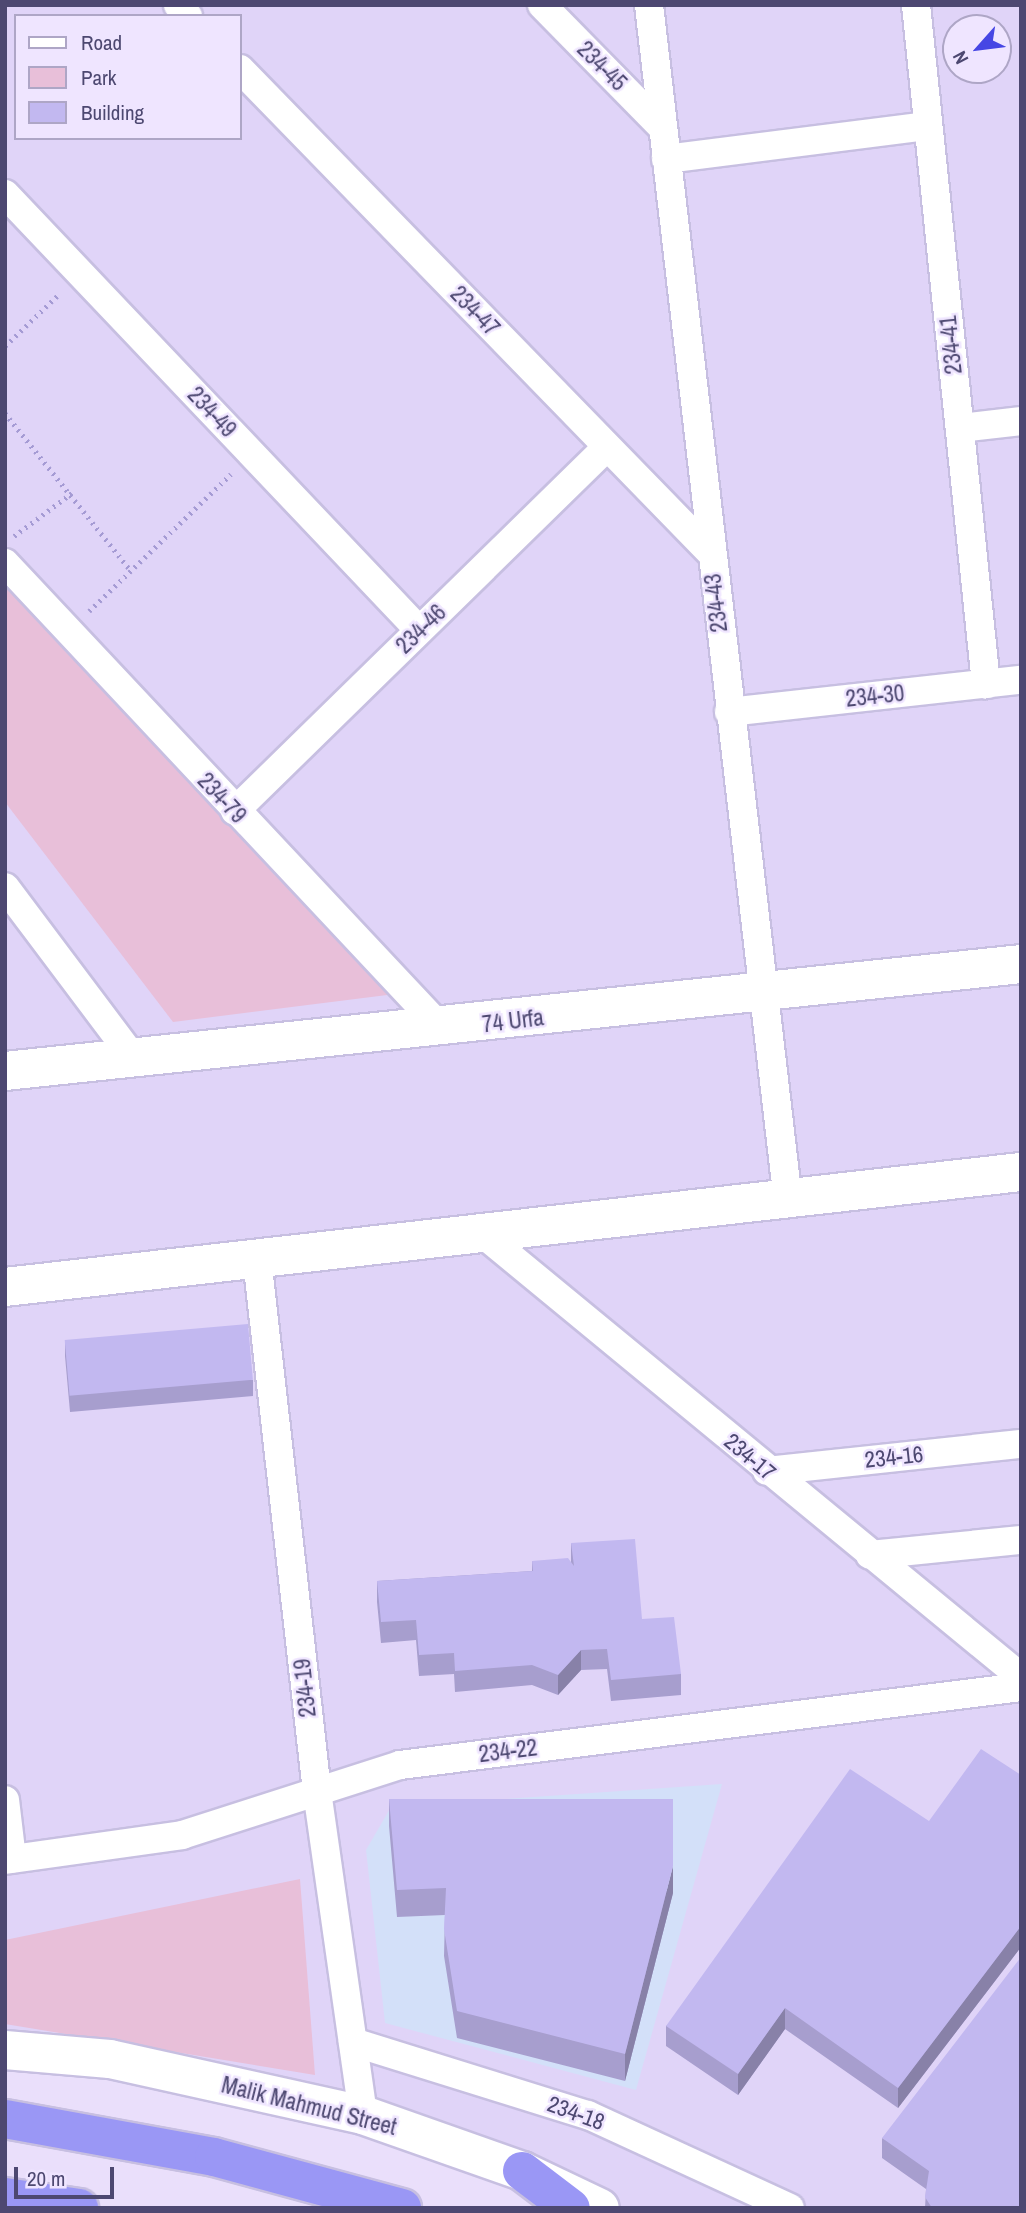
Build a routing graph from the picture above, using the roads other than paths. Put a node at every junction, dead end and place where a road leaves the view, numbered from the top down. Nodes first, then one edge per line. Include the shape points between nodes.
1 (542, 5) edge
2 (649, 5) edge
3 (916, 5) edge
4 (242, 71) edge
5 (929, 126) junction
6 (663, 127) junction
7 (666, 159) junction
8 (5, 194) edge
9 (1021, 421) edge
10 (960, 428) junction
11 (607, 447) junction
12 (710, 552) junction
13 (5, 563) edge
14 (419, 630) junction
15 (1021, 680) edge
16 (986, 684) junction
17 (729, 712) junction
18 (235, 811) junction
19 (5, 887) edge
20 (1021, 964) edge
21 (761, 993) junction
22 (442, 1030) junction
23 (134, 1059) junction
24 (5, 1071) edge
25 (1021, 1172) edge
26 (788, 1201) junction
27 (483, 1234) junction
28 (257, 1259) junction
29 (5, 1287) edge
30 (1021, 1444) edge
31 (767, 1471) junction
32 (1021, 1540) edge
33 (870, 1555) junction
34 (1021, 1677) edge
35 (1021, 1687) edge
36 (317, 1791) junction
37 (5, 1800) edge
38 (8, 1859) edge
39 (353, 2042) junction
40 (5, 2050) edge
41 (363, 2115) junction
42 (5, 2119) edge
43 (522, 2171) junction
44 (5, 2197) edge
45 (79, 2208) edge
46 (402, 2208) edge
47 (570, 2208) edge
48 (600, 2208) edge
49 (790, 2208) edge

1 - 6 street, 234-45
2 - 6 street, 234-43
3 - 5 street, 234-41
4 - 11 street, 234-47
5 - 7 street
5 - 10 street, 234-41
6 - 7 street, 234-43
7 - 12 street, 234-43
8 - 14 street, 234-49
9 - 10 street
10 - 16 street, 234-41
11 - 12 street, 234-47
11 - 14 street, 234-46
12 - 17 street, 234-43
13 - 18 street, 234-79
14 - 18 street, 234-46
15 - 16 street, 234-30
16 - 17 street, 234-30
17 - 21 street, 234-43
18 - 22 street, 234-79
19 - 23 street
20 - 21 street, 74 Urfa
21 - 22 street, 74 Urfa
21 - 26 street, 234-43
22 - 23 street, 74 Urfa
23 - 24 street, 74 Urfa
25 - 26 street
26 - 27 street
27 - 28 street
27 - 31 street, 234-17
28 - 29 street
28 - 36 street, 234-19
30 - 31 street, 234-16
31 - 33 street, 234-17
32 - 33 street
33 - 34 street, 234-17
35 - 36 street, 234-22 via 400,1765
36 - 38 street, 234-22 via 182,1835
36 - 39 street, 234-19
37 - 38 street
39 - 41 street, 234-19
39 - 49 street, 234-18 via 588,2115
40 - 41 street, Malik Mahmud Street via 110,2059
41 - 43 street, Malik Mahmud Street
42 - 46 highway via 214,2157
43 - 47 highway
43 - 48 street, Malik Mahmud Street
44 - 45 highway

